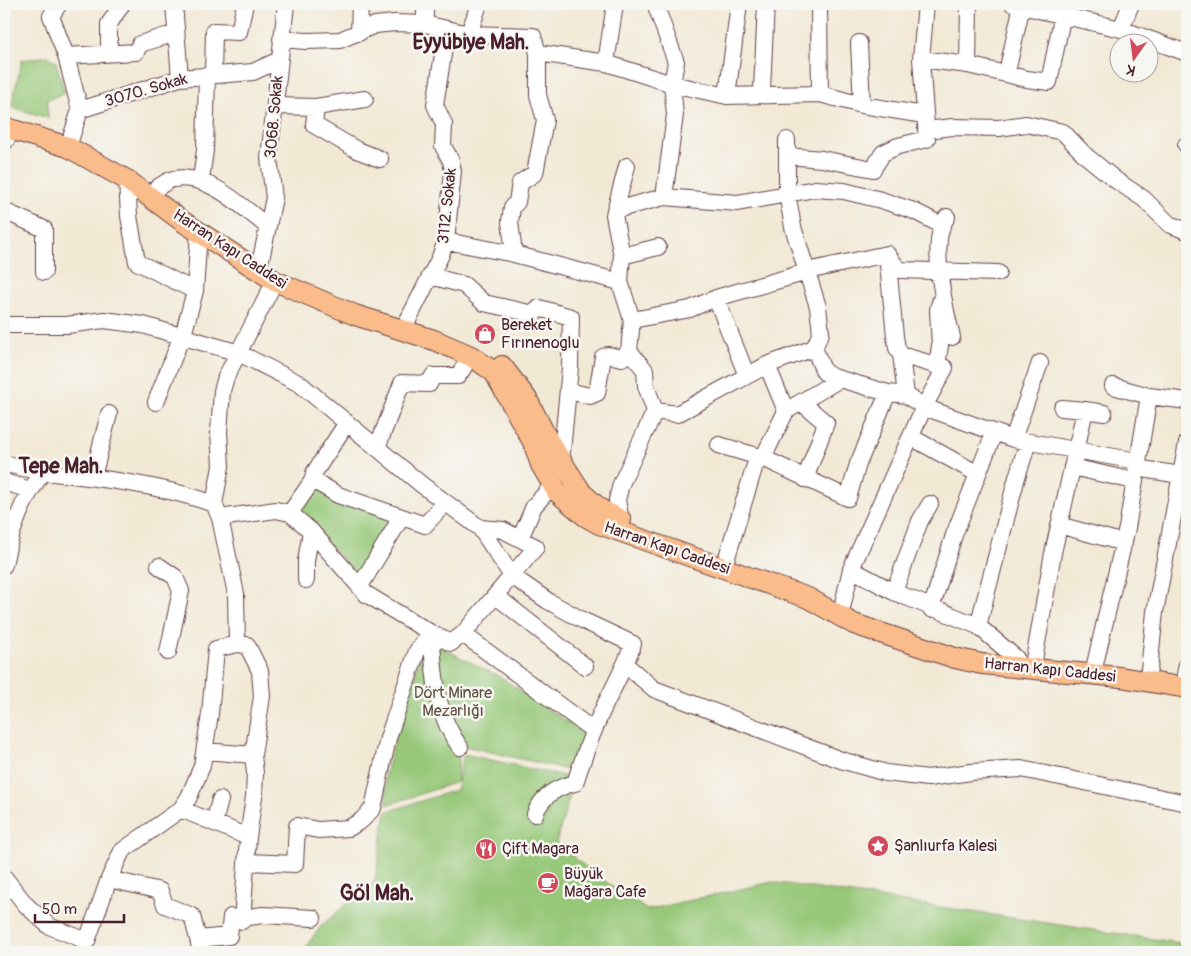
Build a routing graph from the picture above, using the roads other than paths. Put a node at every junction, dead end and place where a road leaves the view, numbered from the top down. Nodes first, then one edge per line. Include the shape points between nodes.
1 (122, 4) edge
2 (174, 4) edge
3 (245, 4) edge
4 (286, 4) edge
5 (360, 4) edge
6 (425, 4) edge
7 (479, 4) edge
8 (615, 4) edge
9 (657, 4) edge
10 (739, 4) edge
11 (766, 4) edge
12 (820, 4) edge
13 (926, 4) edge
14 (969, 4) edge
15 (1131, 4) edge
16 (1017, 5) edge
17 (52, 8) edge
18 (1063, 9) edge
19 (425, 24) junction
20 (447, 29) junction
21 (1121, 29) junction
22 (176, 33) junction
23 (359, 34) junction
24 (469, 34) junction
25 (282, 39) junction
26 (859, 43) dead end
27 (1187, 52) edge
28 (538, 53) junction
29 (108, 54) junction
30 (66, 56) junction
31 (921, 58) junction
32 (279, 60) junction
33 (606, 63) junction
34 (968, 65) junction
35 (1007, 72) junction
36 (210, 76) junction
37 (180, 78) junction
38 (672, 84) junction
39 (766, 94) junction
40 (820, 94) junction
41 (727, 96) junction
42 (365, 99) dead end
43 (862, 105) junction
44 (276, 106) junction
45 (316, 107) junction
46 (80, 110) junction
47 (925, 123) junction
48 (6, 129) edge
49 (788, 140) dead end
50 (69, 144) junction
51 (788, 156) junction
52 (380, 159) dead end
53 (627, 166) dead end
54 (127, 180) junction
55 (201, 180) junction
56 (157, 188) junction
57 (787, 193) junction
58 (664, 197) junction
59 (615, 210) junction
60 (4, 211) edge
61 (267, 226) junction
62 (1187, 231) edge
63 (199, 232) junction
64 (446, 241) junction
65 (658, 247) dead end
66 (514, 254) junction
67 (887, 254) junction
68 (622, 256) junction
69 (261, 259) junction
70 (938, 270) junction
71 (807, 271) junction
72 (44, 272) dead end
73 (998, 273) dead end
74 (431, 276) junction
75 (274, 281) junction
76 (620, 282) junction
77 (195, 291) junction
78 (942, 297) junction
79 (716, 298) junction
80 (408, 320) junction
81 (632, 320) junction
82 (4, 325) edge
83 (180, 335) junction
84 (952, 337) dead end
85 (814, 348) junction
86 (629, 351) junction
87 (239, 353) junction
88 (901, 355) junction
89 (471, 356) junction
90 (1040, 363) dead end
91 (767, 365) junction
92 (937, 367) junction
93 (748, 376) junction
94 (840, 379) junction
95 (1113, 386) dead end
96 (568, 391) junction
97 (888, 393) junction
98 (906, 395) junction
99 (1149, 396) junction
100 (1187, 401) edge
101 (156, 402) dead end
102 (801, 402) junction
103 (924, 407) junction
104 (1062, 408) dead end
105 (1085, 410) junction
106 (655, 411) junction
107 (786, 411) junction
108 (1104, 413) dead end
109 (109, 414) dead end
110 (346, 424) junction
111 (994, 433) junction
112 (911, 437) junction
113 (1021, 441) junction
114 (1187, 443) edge
115 (719, 445) dead end
116 (377, 448) junction
117 (1076, 450) junction
118 (763, 458) junction
119 (561, 462) junction
120 (4, 463) edge
121 (1072, 467) junction
122 (1136, 470) junction
123 (43, 472) junction
124 (978, 474) junction
125 (1184, 475) edge
126 (93, 477) junction
127 (805, 479) junction
128 (313, 480) junction
129 (4, 482) edge
130 (552, 485) junction
131 (30, 490) junction
132 (446, 503) junction
133 (930, 504) dead end
134 (217, 511) junction
135 (290, 514) junction
136 (402, 518) junction
137 (621, 520) junction
138 (1059, 526) junction
139 (480, 528) junction
140 (310, 531) junction
141 (520, 539) junction
142 (1124, 543) junction
143 (727, 557) junction
144 (4, 564) edge
145 (159, 566) dead end
146 (851, 570) junction
147 (512, 576) junction
148 (306, 580) dead end
149 (360, 586) junction
150 (894, 592) junction
151 (496, 596) junction
152 (842, 608) junction
153 (931, 609) junction
154 (978, 626) junction
155 (431, 633) junction
156 (462, 634) junction
157 (237, 644) junction
158 (168, 652) dead end
159 (1025, 659) junction
160 (1095, 664) junction
161 (585, 666) dead end
162 (626, 666) junction
163 (1149, 670) junction
164 (1187, 676) edge
165 (594, 731) junction
166 (460, 747) dead end
167 (205, 751) junction
168 (253, 755) junction
169 (220, 800) dead end
170 (1187, 803) edge
171 (180, 809) junction
172 (535, 814) dead end
173 (214, 823) junction
174 (248, 837) junction
175 (246, 862) junction
176 (4, 877) edge
177 (109, 879) junction
178 (242, 918) junction
179 (313, 918) dead end
180 (200, 946) edge

1 - 29 street via 109,24
2 - 22 street
3 - 36 street via 238,32 214,31
4 - 25 street, 3068. Sokak
5 - 23 street
6 - 19 street
7 - 24 street
8 - 33 street
9 - 38 street via 676,62
10 - 41 street
11 - 39 street via 762,90
12 - 40 street
13 - 31 street
14 - 34 street
15 - 21 street
16 - 18 street
16 - 35 street
17 - 30 street
18 - 21 street
18 - 35 street via 1049,82
19 - 20 street
19 - 23 street via 375,25
20 - 24 street
20 - 64 street, 3112. Sokak via 434,105 444,124 444,146 453,171
21 - 27 street
22 - 29 street via 140,44 136,52
22 - 37 street
23 - 25 street via 340,40
24 - 28 street via 533,36
25 - 32 street, 3068. Sokak
26 - 43 street
28 - 33 street
28 - 66 street via 538,95 545,120 535,173 520,183 517,202 512,207 510,222
29 - 30 street
30 - 46 street
31 - 34 street
31 - 47 street
32 - 36 street, 3070. Sokak via 253,72
32 - 44 street, 3068. Sokak
33 - 38 street
34 - 35 street
36 - 37 street, 3070. Sokak
36 - 55 street
37 - 46 street, 3070. Sokak
38 - 41 street
38 - 58 street via 675,115
39 - 40 street
39 - 41 street
40 - 43 street
42 - 45 street
43 - 47 street
44 - 45 street
44 - 61 street, 3068. Sokak via 269,158 274,198
45 - 52 street via 314,125 357,150
46 - 50 street
47 - 51 street via 927,139 883,152 873,169
47 - 62 street via 1000,128 1026,124 1063,132 1086,156 1144,199 1169,224
48 - 50 main road, Harran Kapı Caddesi
49 - 51 street
50 - 54 main road, Harran Kapı Caddesi
50 - 56 main road, Harran Kapı Caddesi via 114,160
51 - 57 street
53 - 59 street
54 - 63 main road, Harran Kapı Caddesi
54 - 77 street via 137,262
55 - 56 street via 173,178
55 - 61 street
56 - 69 main road, Harran Kapı Caddesi
57 - 58 street via 737,203
57 - 70 street via 815,189 844,191 944,221
57 - 71 street via 793,227
58 - 59 street
59 - 68 street
60 - 72 street via 44,229
61 - 69 street, 3068. Sokak
63 - 75 main road, Harran Kapı Caddesi
63 - 77 street
64 - 66 street
64 - 74 street, 3112. Sokak
65 - 68 street
66 - 76 street
67 - 70 street via 899,270
67 - 71 street
67 - 88 street via 895,336
68 - 76 street
69 - 80 main road, Harran Kapı Caddesi via 337,300
70 - 73 street via 986,275
70 - 78 street
71 - 79 street
71 - 85 street via 818,307 821,333
74 - 80 street, 3112. Sokak
74 - 96 street via 464,286 484,304 534,314 539,308 571,317
75 - 87 street
75 - 89 main road, Harran Kapı Caddesi via 355,315 434,340
76 - 81 street
77 - 83 street
78 - 84 street
78 - 92 street via 938,310 940,344
79 - 81 street via 690,309
79 - 93 street
80 - 119 main road, Harran Kapı Caddesi via 486,351 527,399
81 - 86 street
82 - 83 street via 67,325 104,320 143,325
83 - 87 street
83 - 101 street
85 - 91 street
85 - 94 street via 824,372
86 - 96 street via 622,358 603,357 597,393 590,396
86 - 106 street via 645,370 646,386
87 - 110 street via 300,384
87 - 134 street via 222,391
88 - 92 street via 928,361
88 - 98 street
89 - 116 street via 458,376 433,376 429,384 402,383
89 - 130 main road, Harran Kapı Caddesi via 494,372 534,442
90 - 113 street
91 - 93 street
91 - 107 street
92 - 103 street via 945,368
93 - 106 street via 677,414
94 - 97 street
94 - 102 street
95 - 99 street
96 - 119 street
97 - 98 street
97 - 127 street via 858,464 848,498
98 - 103 street
99 - 100 street
99 - 122 street
102 - 107 street
102 - 127 street via 826,423
103 - 111 street
103 - 112 street
104 - 105 street
105 - 108 street
105 - 117 street
106 - 137 street via 616,500
107 - 118 street
109 - 126 street
110 - 116 street
110 - 128 street via 314,473
111 - 113 street
111 - 124 street
112 - 124 street
112 - 146 street
113 - 117 street
113 - 154 street via 1017,477
114 - 125 street
115 - 118 street
116 - 132 street
117 - 121 street
117 - 122 street
118 - 127 street
118 - 143 street via 755,465 749,480
119 - 137 main road, Harran Kapı Caddesi via 582,493 600,509
120 - 123 street
121 - 122 street
121 - 138 street
122 - 125 street
122 - 142 street
123 - 126 street
123 - 131 street
124 - 153 street via 954,535
125 - 163 street via 1156,612
126 - 134 street via 185,493
128 - 135 street
128 - 136 street via 338,495
129 - 131 street
130 - 141 street via 534,506
130 - 164 main road, Harran Kapı Caddesi via 585,516 599,524 808,598 854,624 925,649 982,664 1120,677
131 - 144 street
132 - 136 street via 425,526
132 - 139 street
133 - 150 street via 920,521
134 - 135 street via 276,510
134 - 157 street via 236,594
135 - 140 street
136 - 149 street
137 - 143 main road, Harran Kapı Caddesi
138 - 142 street
138 - 159 street
139 - 141 street via 503,530
139 - 147 street
140 - 148 street
140 - 149 street
141 - 147 street via 536,546
142 - 160 street
143 - 152 main road, Harran Kapı Caddesi via 824,596
145 - 158 street via 175,577 181,591
146 - 150 street
146 - 152 street
147 - 151 street
147 - 162 street via 548,601 633,644
149 - 155 street via 366,594
150 - 153 street
151 - 156 street
151 - 161 street
152 - 159 main road, Harran Kapı Caddesi via 940,643
153 - 154 street
154 - 159 street
155 - 156 street via 451,643
155 - 166 street via 437,700 450,734
155 - 175 street via 417,651 388,738 373,808 349,828 318,830 297,826 295,864
156 - 165 street
157 - 167 street via 216,649
157 - 168 street via 247,645 262,678 260,719
159 - 160 main road, Harran Kapı Caddesi
160 - 163 main road, Harran Kapı Caddesi
162 - 165 street
162 - 170 street via 654,689 841,760 886,773 928,778 1021,770
163 - 164 main road, Harran Kapı Caddesi
165 - 172 street via 575,783 559,786 539,803
167 - 168 street
167 - 171 street via 190,798
168 - 174 street via 255,789
169 - 173 street
171 - 173 street
171 - 177 street via 122,851
173 - 174 street
174 - 175 street
175 - 178 street
176 - 177 street via 26,905 49,926 87,941
177 - 180 street via 160,891 165,905 192,916
178 - 179 street via 262,915
178 - 180 street via 242,921 231,917 228,936

